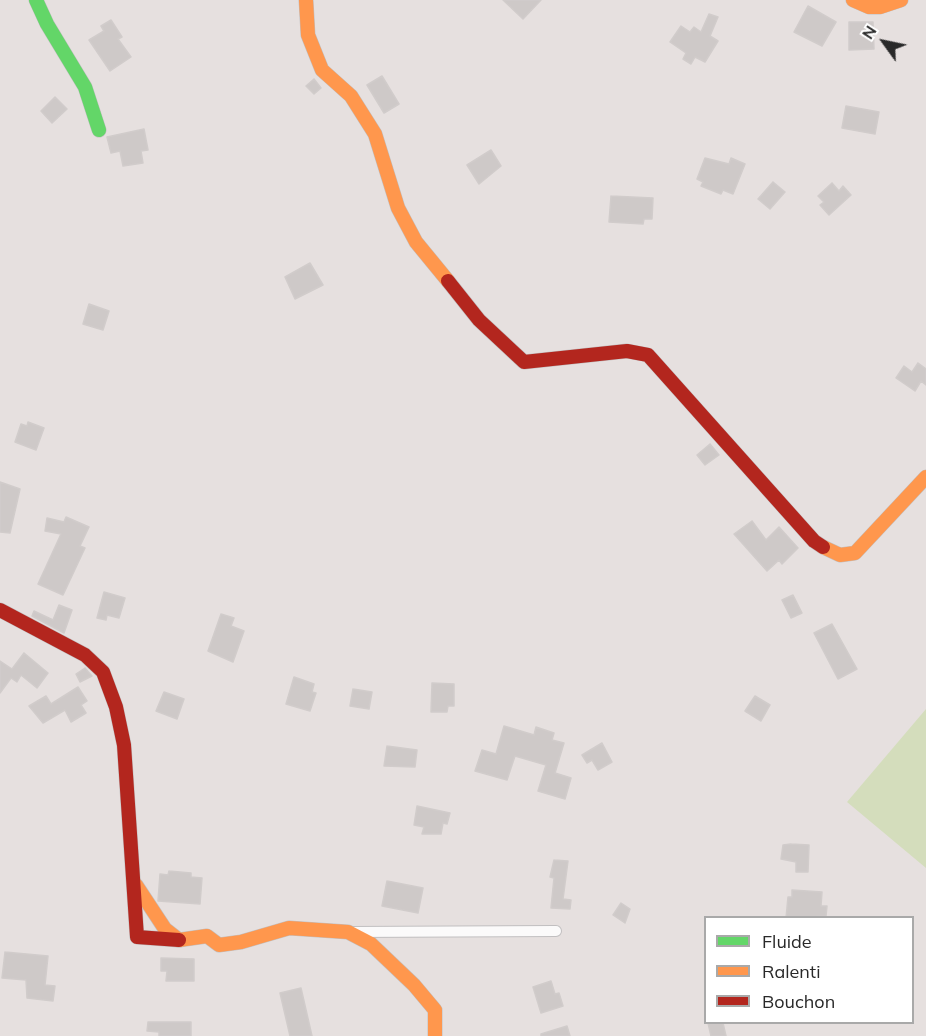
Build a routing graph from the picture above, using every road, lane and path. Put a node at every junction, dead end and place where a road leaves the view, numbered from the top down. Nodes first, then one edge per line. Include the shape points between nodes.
1 (36, 0) edge
2 (306, 0) edge
3 (853, 0) edge
4 (901, 0) edge
5 (99, 130) dead end
6 (926, 477) edge
7 (0, 610) edge
8 (135, 882) junction
9 (556, 931) dead end
10 (348, 932) junction
11 (179, 940) junction
12 (435, 1036) edge

1 - 5 street via 85,87
2 - 6 street via 308,35 322,70 351,96 375,134 398,208 416,242 479,320 524,362 627,351 648,355 814,541 840,555 855,553
3 - 4 street via 880,7
7 - 8 street via 85,655 103,672 124,745
8 - 11 street via 160,923
8 - 11 street via 137,937
9 - 10 street
10 - 11 street via 288,928 219,945 207,936
10 - 12 street via 371,944 424,996 435,1010

